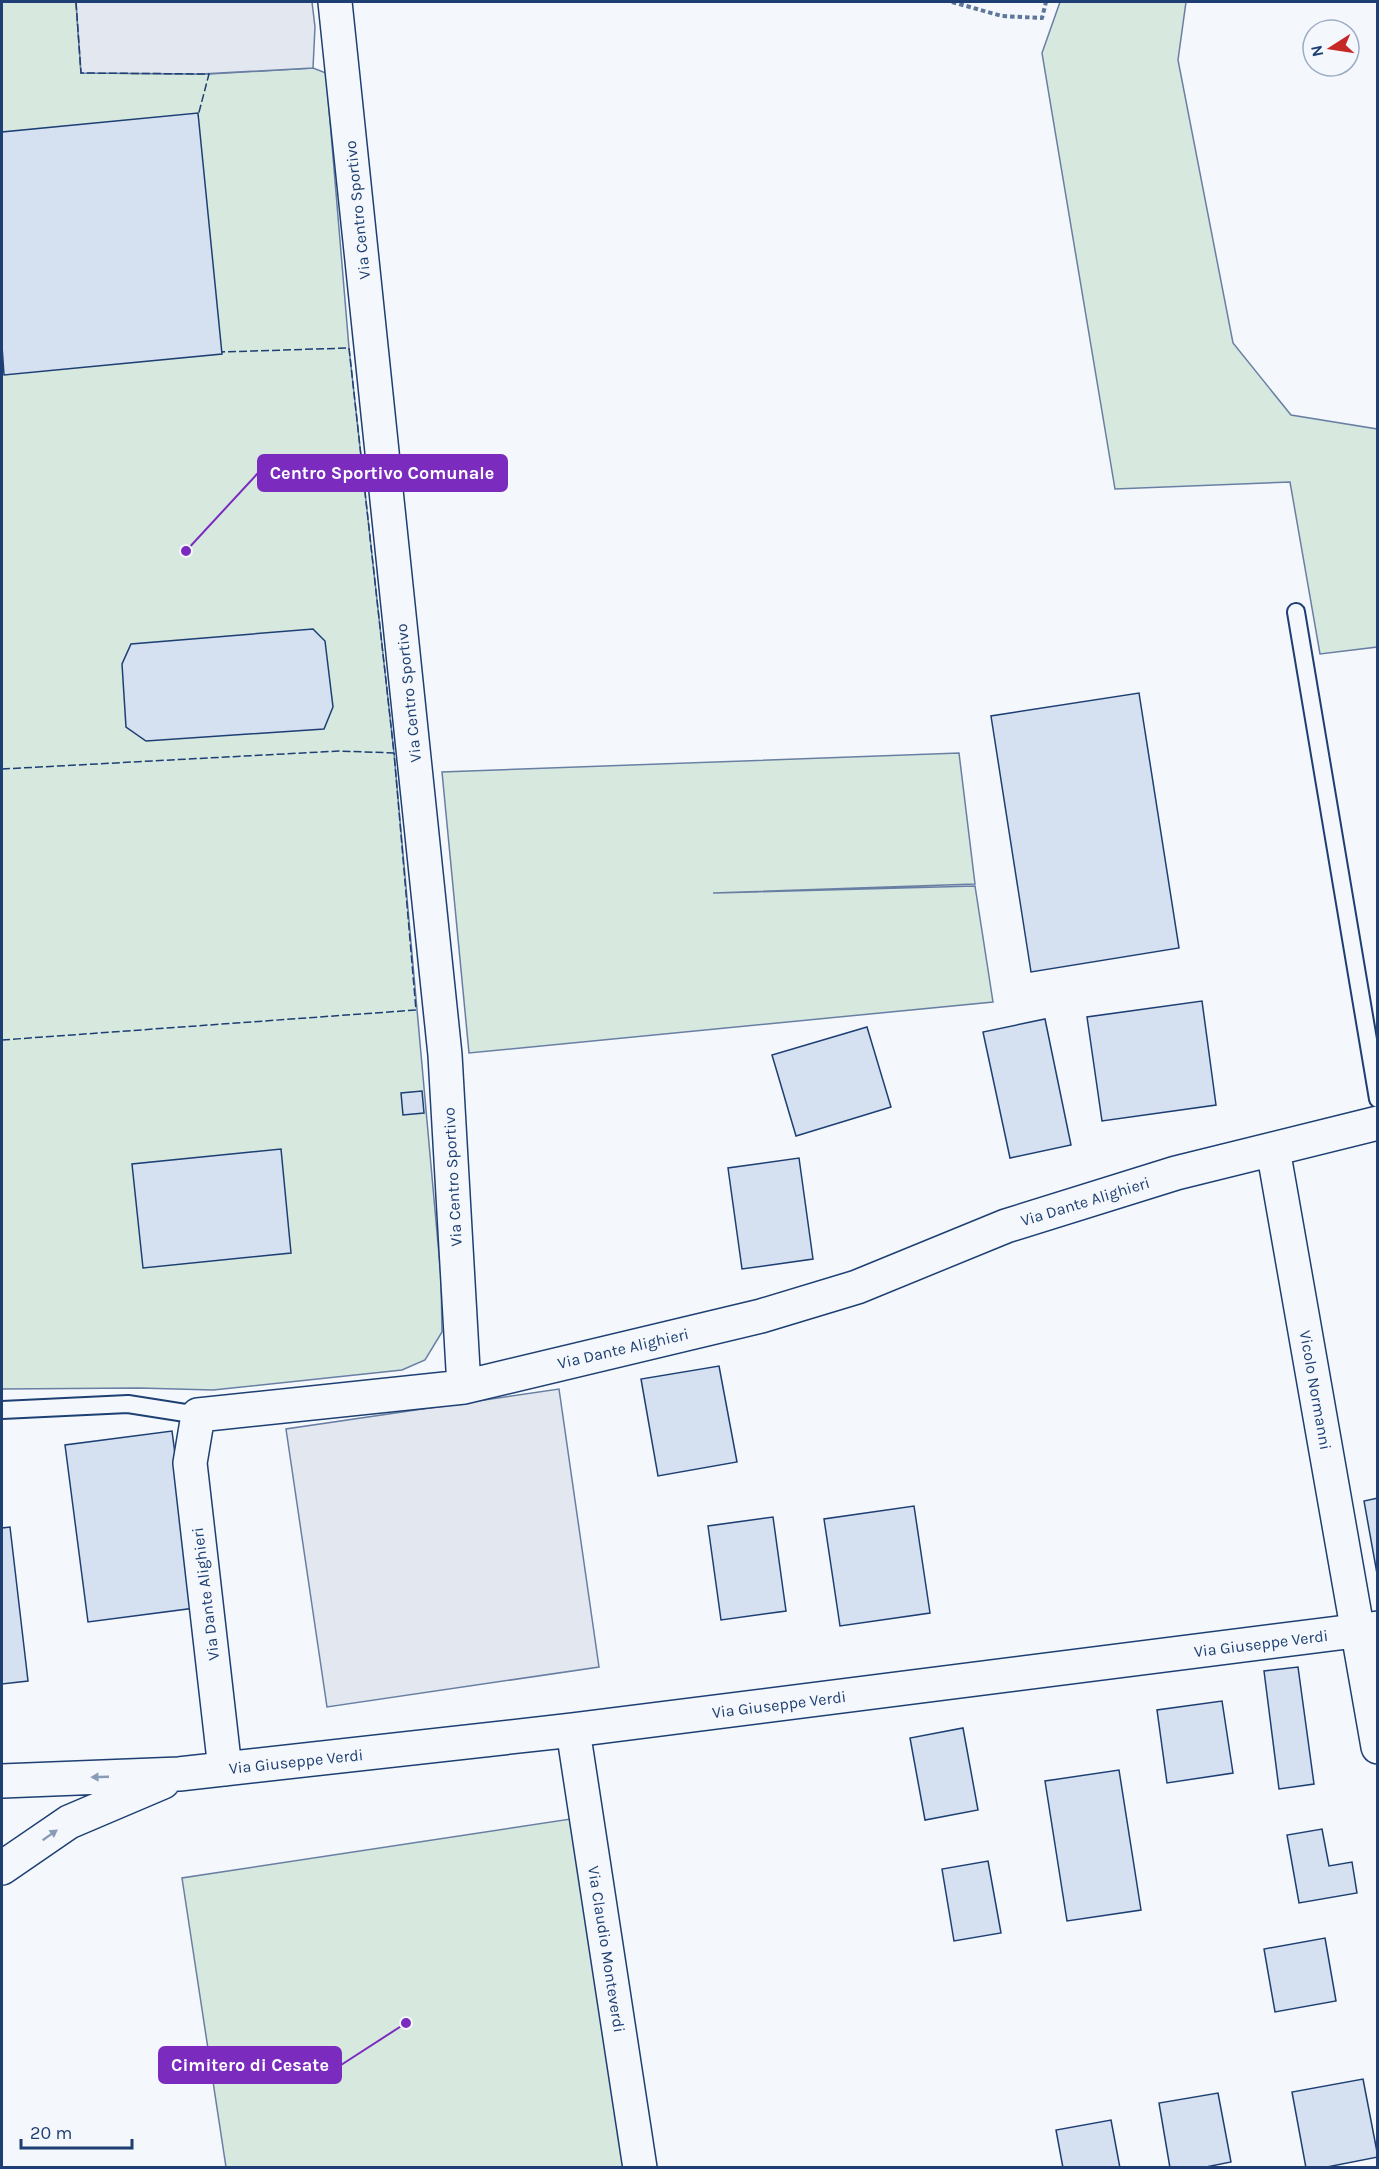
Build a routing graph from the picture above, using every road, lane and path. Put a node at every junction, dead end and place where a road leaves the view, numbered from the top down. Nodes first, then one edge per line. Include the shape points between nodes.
1 (335, 2) edge
2 (952, 2) edge
3 (1047, 2) edge
4 (1296, 612) dead end
5 (1377, 1099) edge
6 (1377, 1123) edge
7 (1273, 1149) junction
8 (464, 1387) junction
9 (2, 1410) edge
10 (198, 1414) junction
11 (1368, 1630) edge
12 (573, 1730) junction
13 (1377, 1747) edge
14 (225, 1769) junction
15 (179, 1774) junction
16 (2, 1781) edge
17 (2, 1868) edge
18 (640, 2168) edge

1 - 8 street, Via Centro Sportivo via 445,1055
2 - 3 path via 1002,16 1042,18
4 - 5 lane
6 - 7 street, Via Dante Alighieri
7 - 8 street, Via Dante Alighieri via 1176,1173 1006,1226 857,1287 761,1316
7 - 11 street, Vicolo Normanni
8 - 10 street, Via Dante Alighieri
9 - 10 lane via 128,1404
10 - 14 street, Via Dante Alighieri via 190,1463
11 - 12 street, Via Giuseppe Verdi
11 - 13 street, Vicolo Normanni
12 - 14 street, Via Giuseppe Verdi
12 - 18 street, Via Claudio Monteverdi
14 - 15 street, Via Giuseppe Verdi
15 -> 16 street, Via Giuseppe Verdi
17 -> 15 street, Via Giuseppe Verdi via 69,1822

